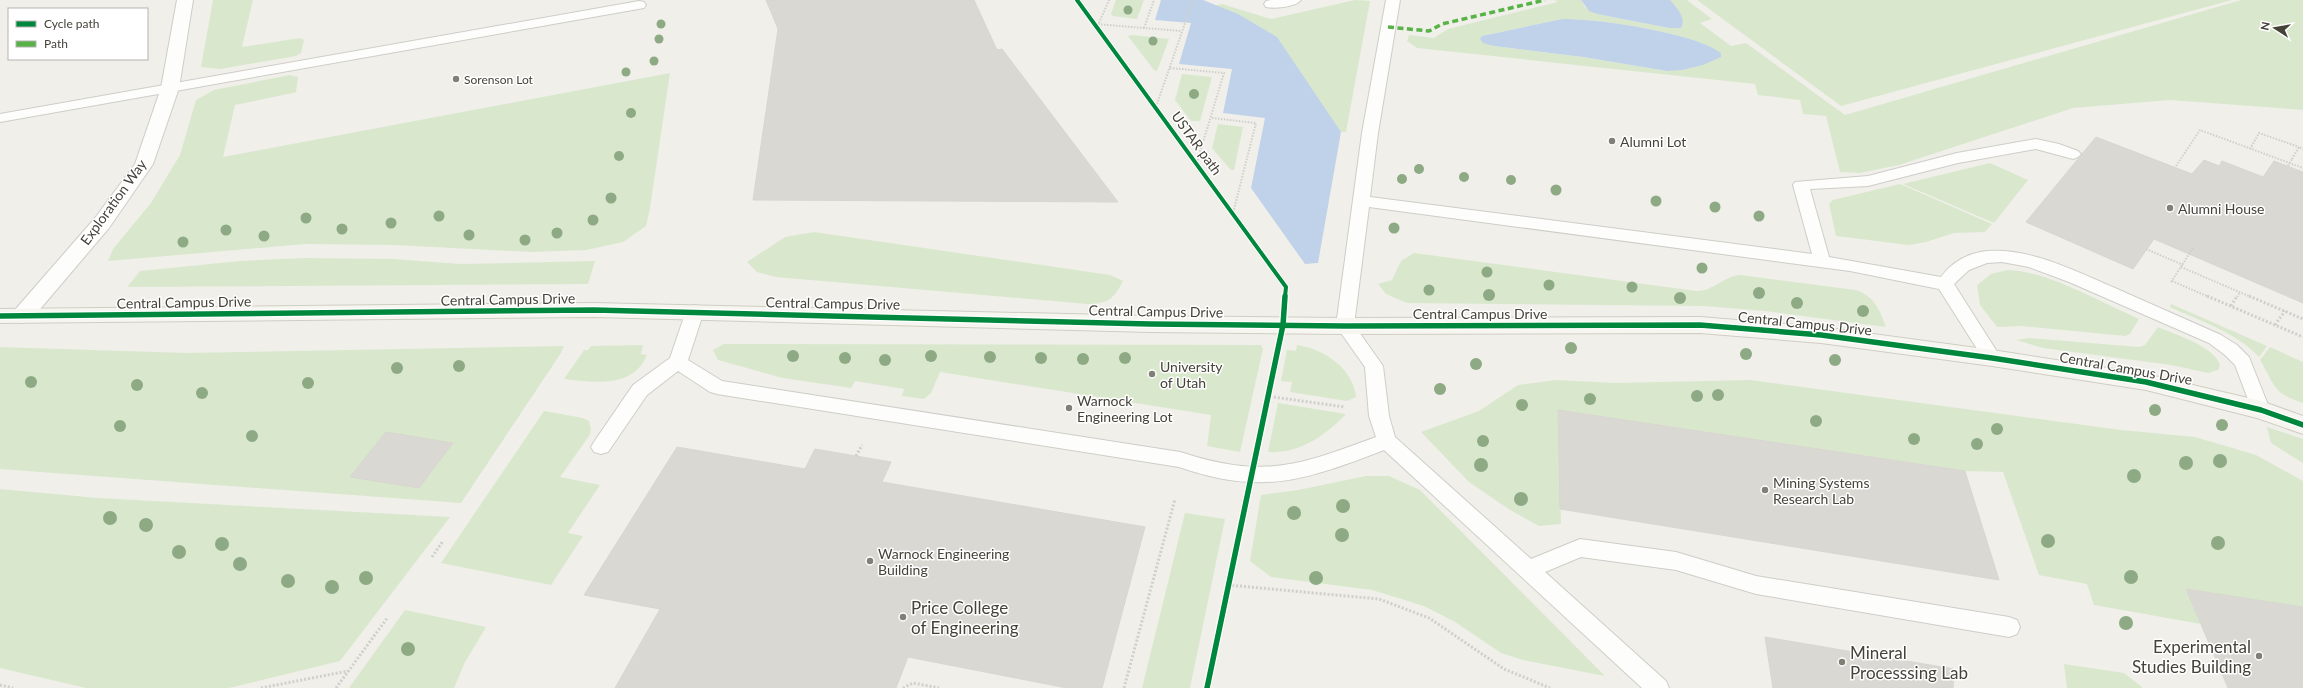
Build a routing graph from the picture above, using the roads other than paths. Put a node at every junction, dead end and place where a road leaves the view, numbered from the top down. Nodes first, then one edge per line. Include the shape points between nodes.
1 (185, 0) edge
2 (1294, 0) edge
3 (1393, 0) edge
4 (1271, 4) dead end
5 (639, 6) dead end
6 (170, 88) junction
7 (0, 118) edge
8 (2073, 154) dead end
9 (1362, 201) junction
10 (1822, 262) junction
11 (1945, 284) junction
12 (695, 312) junction
13 (0, 316) edge
14 (22, 316) junction
15 (1345, 326) junction
16 (1992, 358) junction
17 (678, 362) junction
18 (2261, 410) junction
19 (2303, 425) edge
20 (1387, 441) junction
21 (601, 447) dead end
22 (1528, 570) junction
23 (2009, 627) dead end
24 (1658, 688) edge

1 - 6 street, Exploration Way
2 - 4 lane
3 - 9 lane via 1370,132
5 - 6 lane
6 - 7 lane
6 - 14 street, Exploration Way via 144,164 102,223
8 - 10 lane via 2036,144 1957,158 1868,181 1801,184
9 - 10 lane
9 - 15 lane
10 - 11 lane
11 - 16 lane
11 - 18 lane via 1963,265 1986,258 2012,258 2049,267 2208,336 2231,350 2243,362
12 - 14 street, Central Campus Drive via 594,310
12 - 15 street, Central Campus Drive via 1150,324
12 - 17 lane
13 - 14 street, Central Campus Drive
15 - 16 street, Central Campus Drive via 1700,325 1822,335
15 - 20 lane via 1374,366 1379,416
16 - 18 street, Central Campus Drive via 2146,382
17 - 20 lane via 717,387 1180,460 1199,467 1250,475 1286,474 1319,466
17 - 21 lane via 640,390
18 - 19 street, Central Campus Drive
20 - 22 lane
22 - 23 lane via 1580,548 1676,561 1756,585
22 - 24 lane

